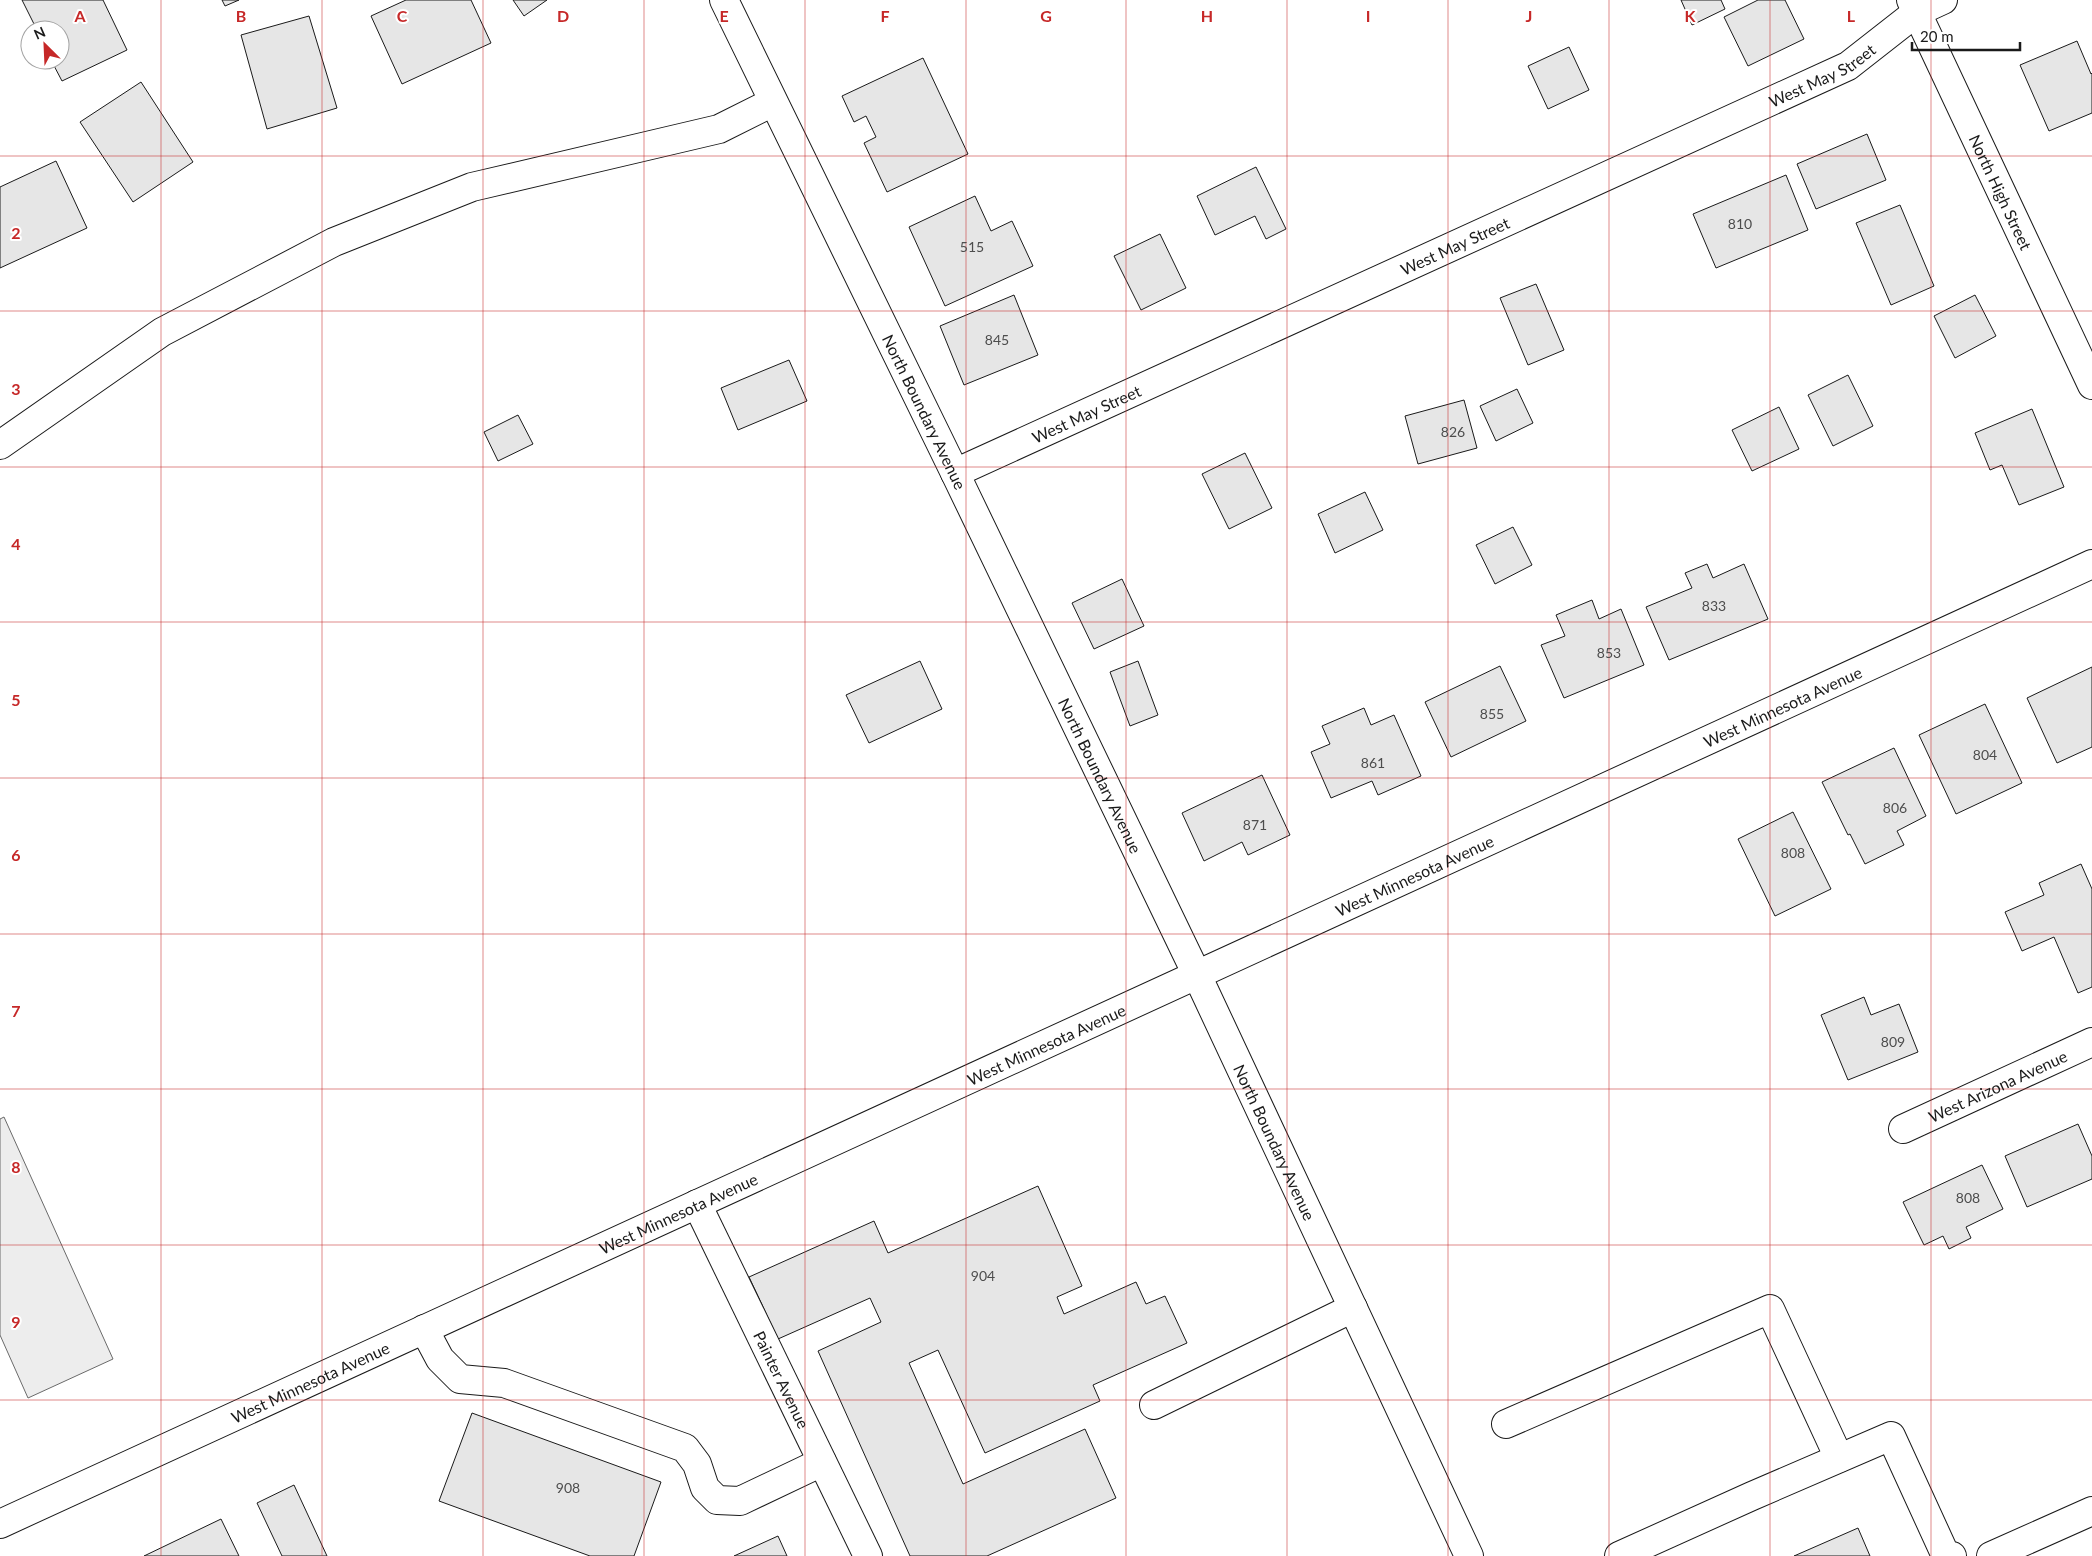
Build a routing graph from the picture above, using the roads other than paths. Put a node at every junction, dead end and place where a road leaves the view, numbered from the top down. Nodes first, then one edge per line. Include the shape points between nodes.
1 (724, 0) edge
2 (1943, 0) edge
3 (1914, 6) edge
4 (773, 102) junction
5 (2092, 385) edge
6 (0, 445) edge
7 (955, 473) junction
8 (2092, 564) edge
9 (1197, 975) junction
10 (2092, 1042) edge
11 (1903, 1129) dead end
12 (698, 1204) junction
13 (1353, 1308) junction
14 (424, 1329) junction
15 (1154, 1405) dead end
16 (1506, 1424) dead end
17 (1839, 1458) junction
18 (822, 1462) junction
19 (2092, 1511) edge
20 (0, 1524) edge
21 (868, 1556) edge
22 (1469, 1556) edge
23 (1619, 1556) edge
24 (1952, 1556) edge
25 (1991, 1556) edge

1 - 4 street, North Boundary Avenue
2 - 3 street, West May Street
3 - 5 street, North High Street
3 - 7 street, West May Street via 1848,66
4 - 6 street via 719,129 472,187 334,242 162,332
4 - 7 street, North Boundary Avenue
7 - 9 street, North Boundary Avenue
8 - 9 street, West Minnesota Avenue
9 - 12 street, West Minnesota Avenue
9 - 13 street, North Boundary Avenue
10 - 11 street, West Arizona Avenue
12 - 14 street, West Minnesota Avenue
12 - 18 street, Painter Avenue
13 - 15 street
13 - 22 street, North Boundary Avenue
14 - 18 street via 440,1359 460,1379 504,1383 685,1448 697,1464 705,1488 717,1500 740,1501
14 - 20 street, West Minnesota Avenue
16 - 17 street via 1770,1309
17 - 23 street
17 - 24 street via 1891,1436 1945,1554
18 - 21 street, Painter Avenue
19 - 25 street

